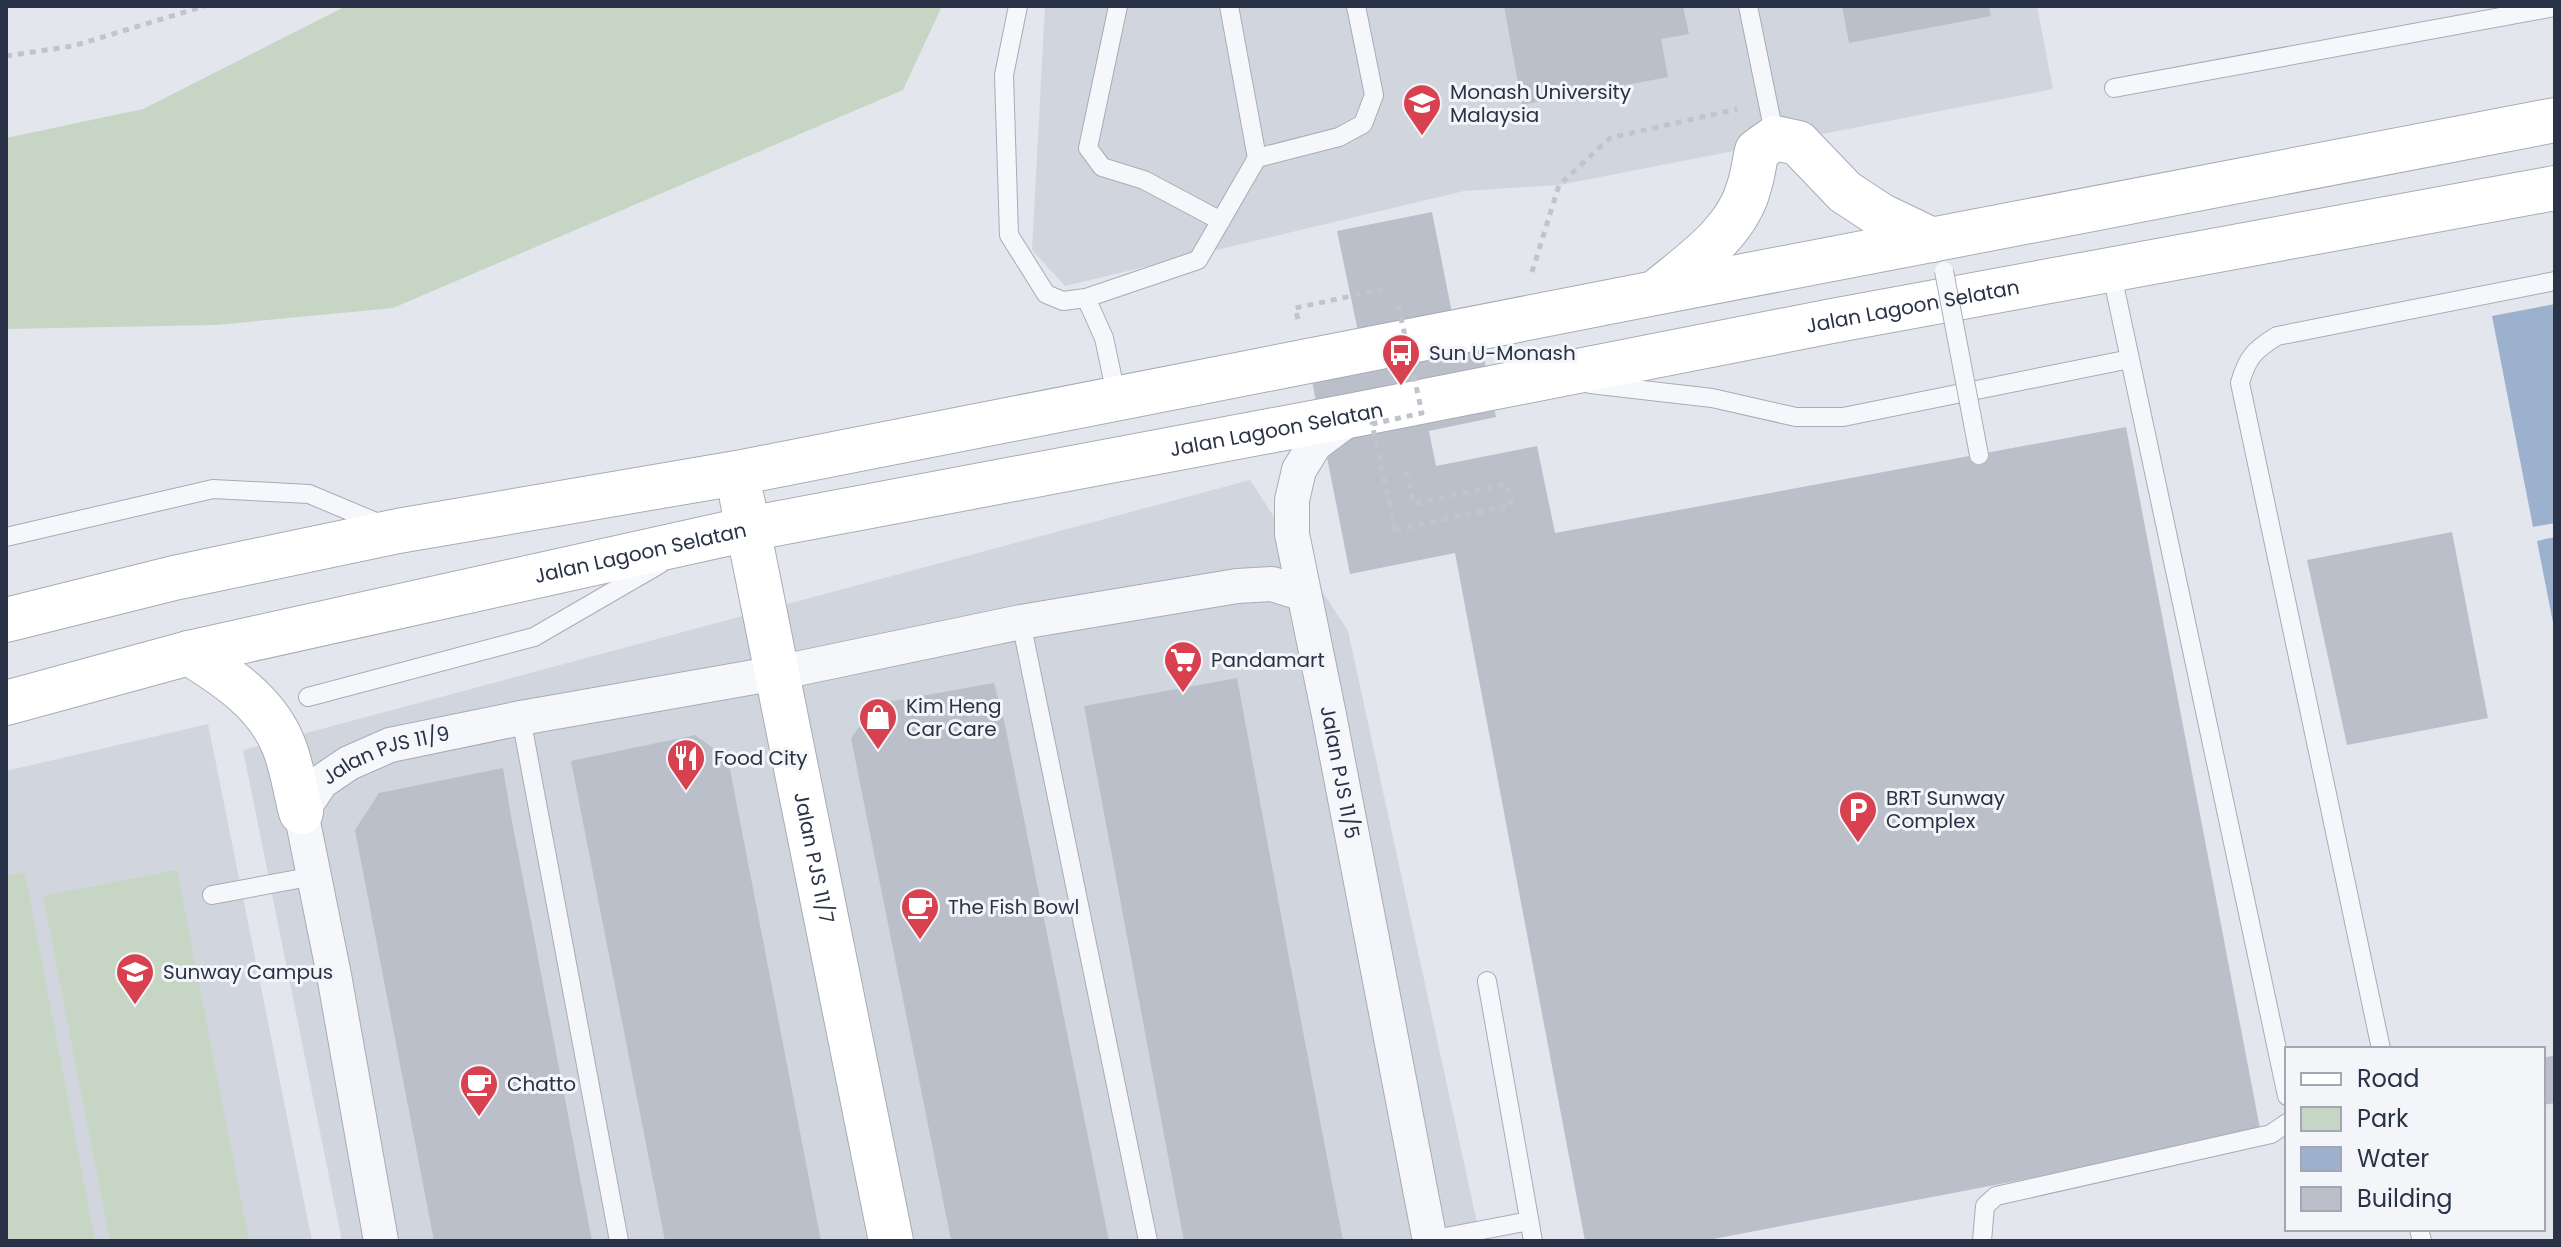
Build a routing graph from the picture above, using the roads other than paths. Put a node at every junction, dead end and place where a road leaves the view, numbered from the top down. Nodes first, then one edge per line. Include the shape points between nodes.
1 (1018, 6) edge
2 (1118, 6) edge
3 (1229, 6) edge
4 (1356, 6) edge
5 (1748, 6) edge
6 (2555, 7) edge
7 (2114, 88) dead end
8 (1772, 120) junction
9 (2555, 120) edge
10 (1257, 158) junction
11 (2555, 188) edge
12 (1221, 221) junction
13 (1938, 255) junction
14 (2111, 270) junction
15 (2555, 281) edge
16 (1655, 293) junction
17 (1086, 298) junction
18 (2130, 359) junction
19 (1543, 378) junction
20 (1117, 399) junction
21 (1354, 415) junction
22 (1979, 455) dead end
23 (737, 473) junction
24 (748, 529) junction
25 (398, 531) junction
26 (6, 537) edge
27 (704, 539) junction
28 (1304, 594) junction
29 (6, 620) edge
30 (1021, 622) junction
31 (189, 653) junction
32 (777, 673) junction
33 (308, 697) dead end
34 (6, 703) edge
35 (521, 718) junction
36 (301, 812) junction
37 (314, 876) junction
38 (212, 895) dead end
39 (1487, 981) dead end
40 (2381, 1047) edge
41 (2285, 1087) edge
42 (2285, 1124) edge
43 (1529, 1221) junction
44 (1430, 1240) edge
45 (381, 1241) edge
46 (619, 1241) edge
47 (891, 1241) edge
48 (1148, 1241) edge
49 (1533, 1241) edge
50 (1982, 1241) edge

1 - 17 lane via 1004,75 1009,235 1046,294 1063,301
2 - 12 lane via 1088,148 1102,167 1144,180
3 - 10 lane
4 - 10 lane via 1374,95 1363,124 1339,137
5 - 8 lane
6 - 7 lane
8 - 13 main road via 1845,192
8 - 16 main road via 1757,151 1749,190 1731,224
9 - 13 main road
10 - 12 lane
11 - 14 main road, Jalan Lagoon Selatan
12 - 17 lane via 1198,260
13 - 16 main road
13 - 22 lane, bridge
14 - 18 lane
14 - 19 main road, Jalan Lagoon Selatan
15 - 40 lane via 2277,336 2245,364 2240,383
16 - 20 main road
17 - 20 lane via 1104,338
18 - 19 lane via 1843,417 1796,417 1712,398
18 - 41 lane
19 - 21 main road, Jalan Lagoon Selatan
20 - 23 main road
21 - 24 main road, Jalan Lagoon Selatan
21 - 28 street, Jalan PJS 11/5 via 1315,444 1299,470 1292,534
23 - 24 main road, Jalan PJS 11/7
23 - 25 main road
24 - 27 main road, Jalan Lagoon Selatan
24 - 32 main road, Jalan PJS 11/7
25 - 26 lane via 309,494 213,489
25 - 29 main road
27 - 31 main road, Jalan Lagoon Selatan
27 - 33 lane via 534,637
28 - 30 street via 1272,584 1237,586
28 - 44 street, Jalan PJS 11/5
30 - 32 street
30 - 48 lane
31 - 34 main road, Jalan Lagoon Selatan
31 - 36 main road via 227,676 258,704 283,743
32 - 35 street, Jalan PJS 11/9
32 - 47 main road, Jalan PJS 11/7
35 - 36 street, Jalan PJS 11/9 via 390,745 321,782
35 - 46 lane
36 - 37 street
37 - 38 lane
37 - 45 street
39 - 43 lane
42 - 50 lane via 2271,1134 1996,1196 1985,1206
43 - 44 lane
43 - 49 lane

